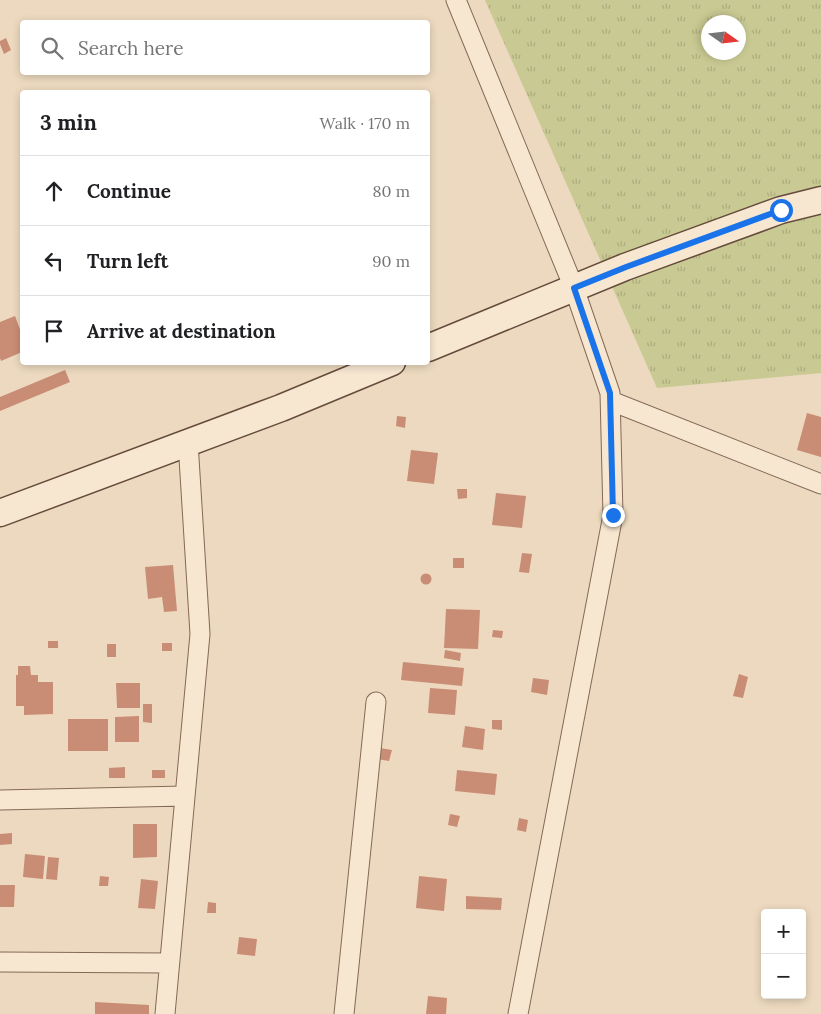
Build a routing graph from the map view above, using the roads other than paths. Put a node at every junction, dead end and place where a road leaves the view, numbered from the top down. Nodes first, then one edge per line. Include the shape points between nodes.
1 (456, 0) edge
2 (821, 200) edge
3 (574, 288) junction
4 (430, 347) edge
5 (385, 365) edge
6 (610, 402) junction
7 (188, 442) junction
8 (821, 484) edge
9 (0, 513) edge
10 (376, 702) dead end
11 (185, 796) junction
12 (0, 800) edge
13 (0, 962) edge
14 (169, 963) junction
15 (165, 1014) edge
16 (344, 1014) edge
17 (518, 1014) edge

1 - 3 street
2 - 3 street via 772,213
3 - 4 street
3 - 6 street via 610,393
5 - 7 street
6 - 8 street
6 - 17 street via 613,515
7 - 9 street
7 - 11 street via 200,634
10 - 16 street
11 - 12 street
11 - 14 street
13 - 14 street
14 - 15 street

